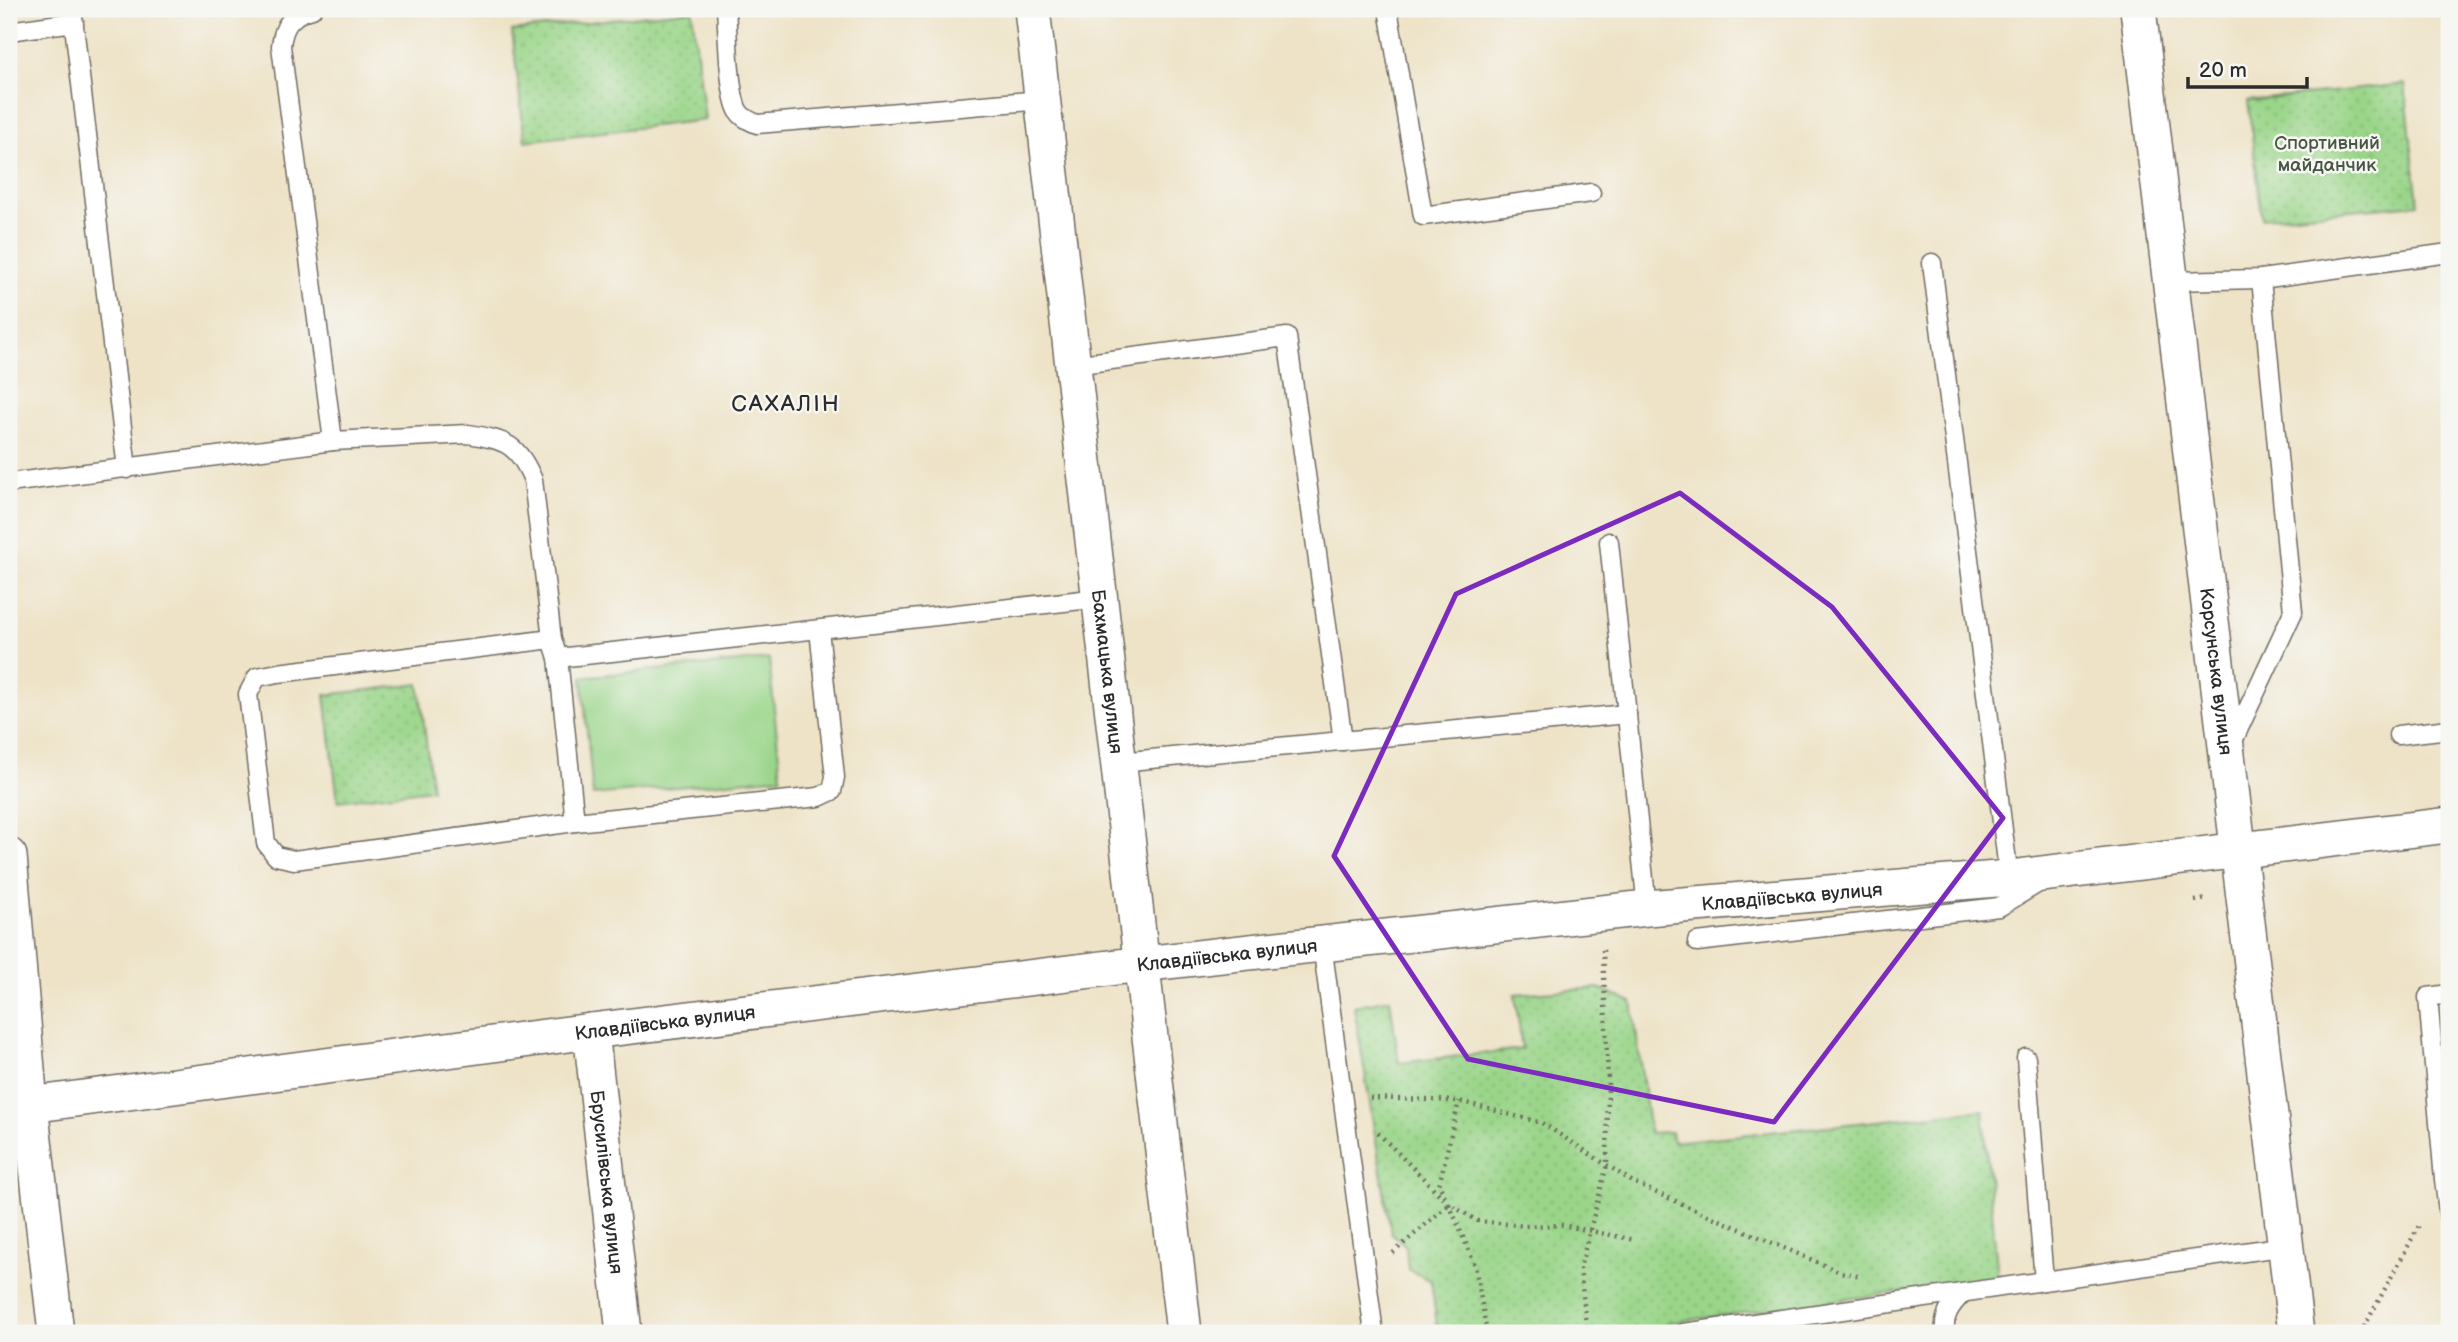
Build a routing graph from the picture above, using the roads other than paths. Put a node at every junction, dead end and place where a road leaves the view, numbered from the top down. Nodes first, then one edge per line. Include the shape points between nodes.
1 (312, 9) edge
2 (726, 9) edge
3 (1032, 9) edge
4 (1388, 9) edge
5 (2138, 9) edge
6 (73, 15) edge
7 (9, 31) edge
8 (1042, 100) junction
9 (1591, 193) dead end
10 (2449, 253) edge
11 (1932, 262) dead end
12 (2261, 279) junction
13 (2170, 281) junction
14 (1073, 365) junction
15 (333, 441) junction
16 (127, 469) junction
17 (9, 483) edge
18 (1609, 542) dead end
19 (1100, 598) junction
20 (820, 630) junction
21 (552, 639) junction
22 (558, 658) junction
23 (1627, 714) junction
24 (2449, 729) edge
25 (2398, 735) dead end
26 (1343, 741) junction
27 (2227, 754) junction
28 (1119, 762) junction
29 (575, 822) junction
30 (2449, 825) edge
31 (2238, 850) junction
32 (9, 856) edge
33 (2058, 871) junction
34 (2009, 878) junction
35 (1647, 908) junction
36 (1697, 942) dead end
37 (1322, 944) junction
38 (1142, 964) junction
39 (2449, 994) edge
40 (591, 1031) junction
41 (2026, 1058) dead end
42 (19, 1108) edge
43 (2449, 1219) edge
44 (2286, 1246) junction
45 (2044, 1281) junction
46 (1962, 1294) junction
47 (56, 1333) edge
48 (624, 1333) edge
49 (1184, 1333) edge
50 (1374, 1333) edge
51 (1684, 1333) edge
52 (1945, 1333) edge
53 (2296, 1333) edge

1 - 15 lane via 286,24 281,46
2 - 8 lane via 733,97 739,112 757,124
3 - 8 street, Бахмацька вулиця
4 - 9 lane via 1423,216
5 - 13 street, Корсунська вулиця
6 - 7 lane
6 - 16 lane
8 - 14 street, Бахмацька вулиця
10 - 12 lane
11 - 34 lane
12 - 13 lane
12 - 27 lane via 2293,612
13 - 27 street, Корсунська вулиця
14 - 19 street, Бахмацька вулиця
14 - 26 lane via 1287,337
15 - 16 lane
15 - 21 lane via 468,434 507,444 523,456 533,481
16 - 17 lane
18 - 23 lane
19 - 20 lane
19 - 28 street, Бахмацька вулиця
20 - 22 lane
20 - 29 lane via 835,777 832,791 819,797
21 - 22 lane
21 - 29 lane via 257,677 248,694 266,843 276,856 294,860
22 - 29 lane
23 - 26 lane
23 - 35 lane
24 - 25 lane
26 - 28 lane
27 - 31 street, Корсунська вулиця
28 - 38 street, Бахмацька вулиця
30 - 31 street, Клавдіївська вулиця
31 - 33 street, Клавдіївська вулиця
31 - 44 street, Корсунська вулиця
32 - 42 street
33 - 34 street, Клавдіївська вулиця
33 - 36 lane via 1999,907
34 - 35 street, Клавдіївська вулиця
35 - 37 street, Клавдіївська вулиця
37 - 38 street, Клавдіївська вулиця
37 - 50 lane
38 - 40 street, Клавдіївська вулиця
38 - 49 street, Бахмацька вулиця
39 - 43 lane via 2428,997
40 - 42 street, Клавдіївська вулиця
40 - 48 street, Брусилівська вулиця
41 - 45 lane
42 - 47 street
44 - 45 lane
44 - 53 street, Корсунська вулиця
45 - 46 lane
46 - 51 lane
46 - 52 lane via 1949,1306

